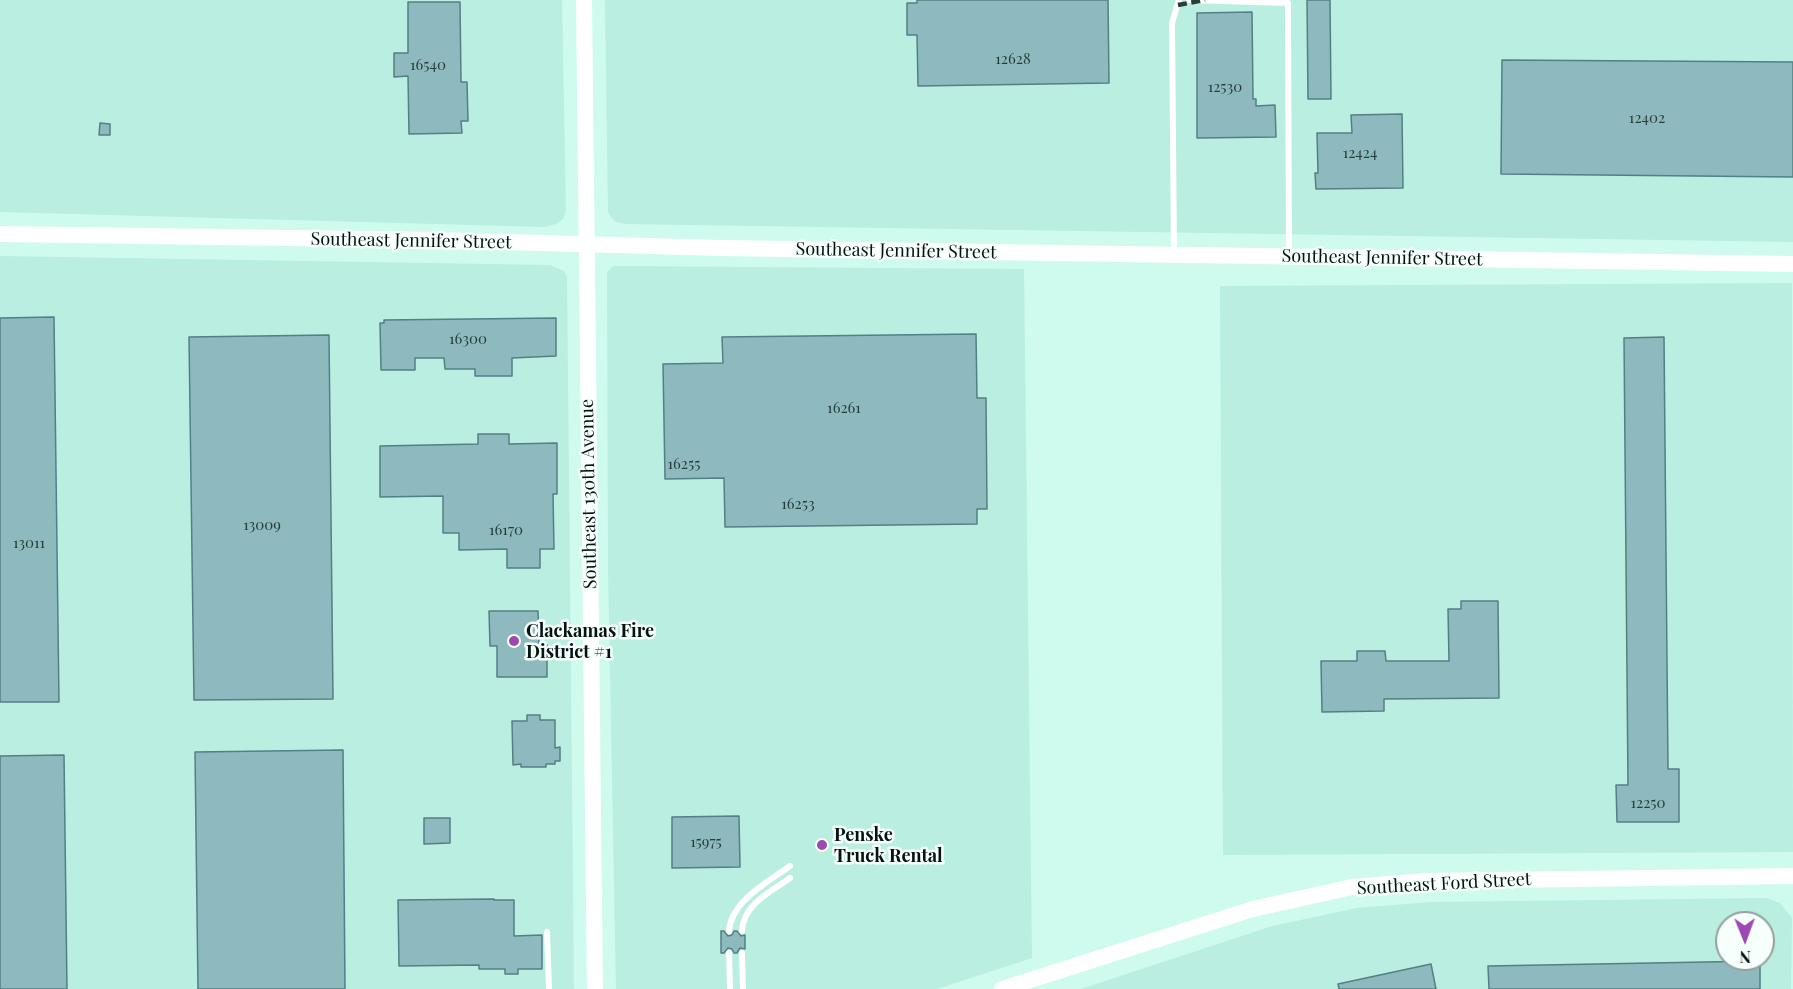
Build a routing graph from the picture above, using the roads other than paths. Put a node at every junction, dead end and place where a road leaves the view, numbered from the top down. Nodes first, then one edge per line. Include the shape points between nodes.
1 (584, 0) edge
2 (1179, 0) edge
3 (1190, 0) edge
4 (0, 234) edge
5 (586, 245) junction
6 (1174, 255) junction
7 (1289, 256) junction
8 (1793, 264) edge
9 (790, 866) dead end
10 (1793, 876) edge
11 (790, 878) dead end
12 (742, 930) dead end
13 (729, 931) dead end
14 (547, 932) dead end
15 (742, 953) dead end
16 (729, 954) dead end
17 (549, 989) edge
18 (595, 989) edge
19 (730, 989) edge
20 (743, 989) edge
21 (1002, 989) edge

1 - 5 street, Southeast 130th Avenue
2 - 6 lane via 1172,23
3 - 7 lane via 1288,3
4 - 5 street, Southeast Jennifer Street
5 - 6 street, Southeast Jennifer Street
5 - 18 street, Southeast 130th Avenue
6 - 7 street, Southeast Jennifer Street
7 - 8 street, Southeast Jennifer Street
9 - 13 lane via 734,912
10 - 21 street, Southeast Ford Street via 1436,881 1352,887 1253,909
11 - 12 lane via 755,903 742,921
14 - 17 lane
15 - 20 lane
16 - 19 lane

